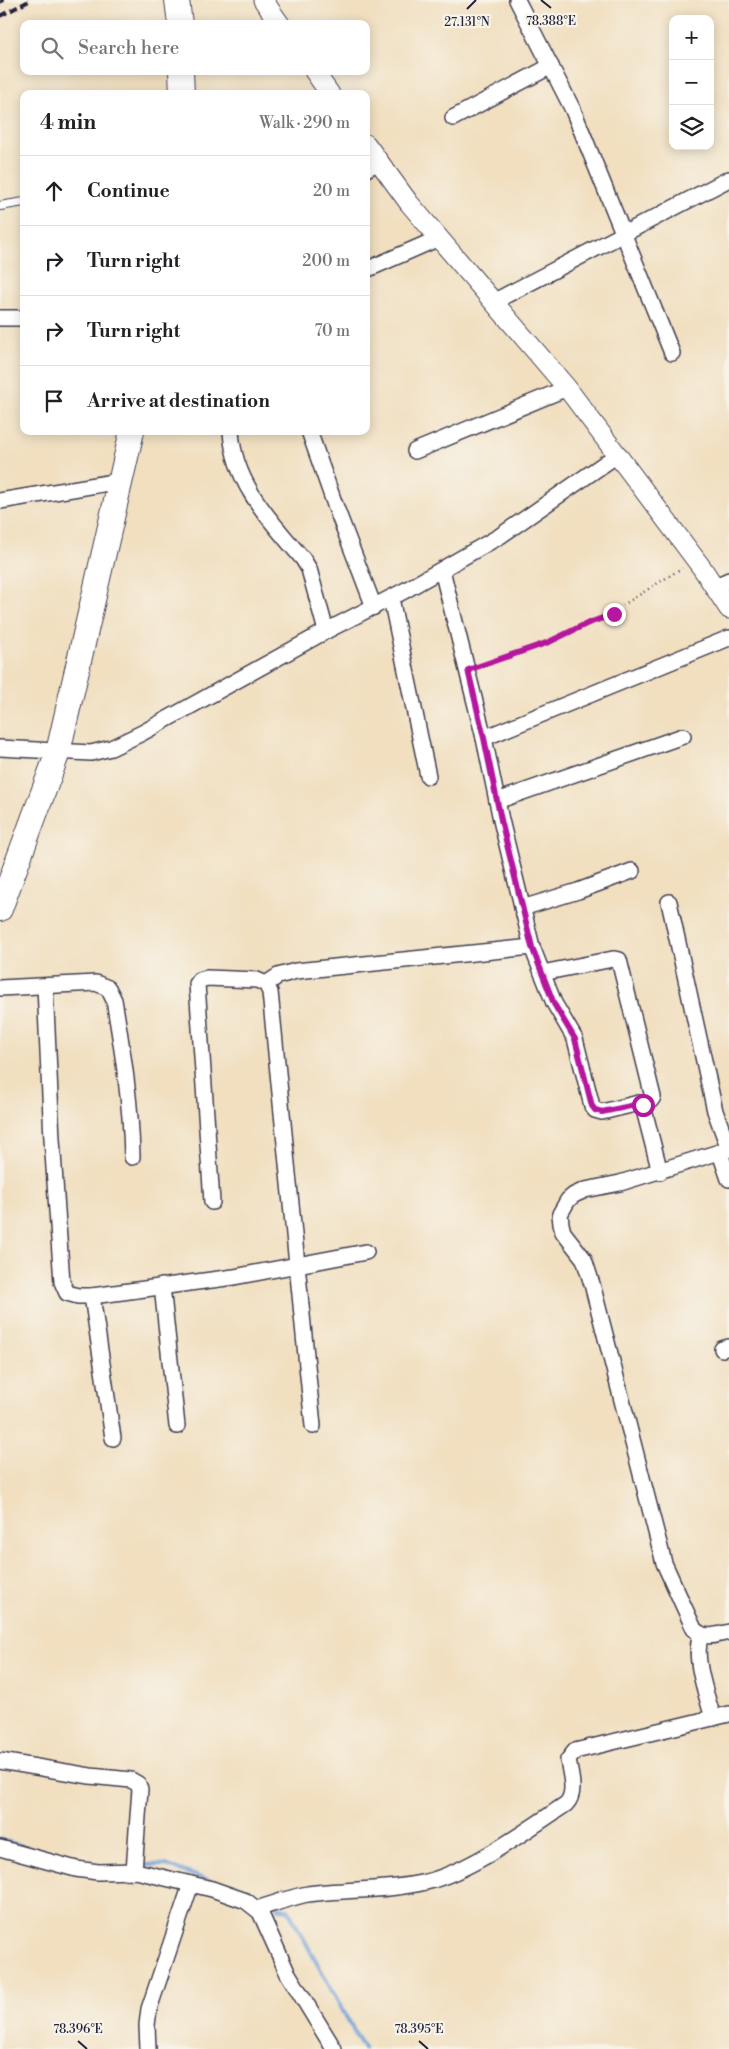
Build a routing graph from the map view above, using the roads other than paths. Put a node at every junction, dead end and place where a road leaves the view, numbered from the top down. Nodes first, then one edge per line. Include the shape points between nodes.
1 (177, 0) edge
2 (263, 0) edge
3 (517, 0) edge
4 (180, 20) edge
5 (277, 20) edge
6 (551, 66) junction
7 (182, 75) edge
8 (317, 75) edge
9 (182, 90) edge
10 (327, 90) edge
11 (454, 118) dead end
12 (373, 165) edge
13 (729, 179) edge
14 (20, 203) edge
15 (0, 206) edge
16 (625, 234) junction
17 (439, 238) junction
18 (370, 268) edge
19 (494, 302) junction
20 (0, 318) edge
21 (20, 318) edge
22 (672, 353) dead end
23 (567, 388) junction
24 (131, 435) edge
25 (232, 435) edge
26 (310, 435) edge
27 (415, 451) dead end
28 (617, 455) junction
29 (120, 481) junction
30 (0, 501) edge
31 (442, 570) junction
32 (722, 583) edge
33 (391, 598) junction
34 (374, 607) junction
35 (729, 609) edge
36 (326, 631) junction
37 (729, 638) edge
38 (683, 736) dead end
39 (484, 738) junction
40 (0, 748) edge
41 (58, 752) junction
42 (428, 776) dead end
43 (497, 801) junction
44 (632, 871) dead end
45 (669, 902) dead end
46 (522, 908) junction
47 (0, 909) edge
48 (532, 947) junction
49 (542, 974) junction
50 (266, 984) junction
51 (46, 986) junction
52 (0, 988) edge
53 (643, 1105) junction
54 (726, 1150) edge
55 (132, 1157) dead end
56 (660, 1172) junction
57 (729, 1179) edge
58 (212, 1202) dead end
59 (366, 1252) dead end
60 (296, 1265) junction
61 (162, 1286) junction
62 (92, 1296) junction
63 (178, 1426) dead end
64 (313, 1426) dead end
65 (113, 1438) dead end
66 (729, 1632) edge
67 (701, 1635) junction
68 (729, 1714) edge
69 (713, 1718) junction
70 (0, 1761) edge
71 (0, 1848) edge
72 (134, 1865) junction
73 (191, 1884) junction
74 (265, 1906) junction
75 (148, 2049) edge
76 (334, 2049) edge

1 - 4 main road
2 - 5 street
3 - 6 street
6 - 11 street
6 - 16 street
7 - 9 main road
8 - 10 street
12 - 17 street
13 - 16 street
14 - 15 lane
16 - 19 street
16 - 22 street
17 - 18 street
17 - 19 street
19 - 23 street
20 - 21 street
23 - 27 street
23 - 28 street
24 - 29 main road
25 - 36 street via 235,460 246,486 309,569
26 - 34 street
28 - 31 street via 500,536
28 - 32 street via 695,559
29 - 30 street
29 - 41 main road
31 - 33 street
31 - 39 street
32 - 35 street
33 - 34 street
33 - 42 street
34 - 36 street
36 - 41 street via 111,748
37 - 39 street
38 - 43 street
39 - 43 street
40 - 41 street
41 - 47 main road
43 - 46 street
44 - 46 street
45 - 54 street
46 - 48 street
48 - 49 street
48 - 50 street via 296,971 278,976
49 - 53 street via 554,1004 575,1039 593,1108 602,1112
49 - 53 street via 619,960 653,1097
50 - 58 street via 256,980 207,978 197,984
50 - 60 street via 270,992
51 - 52 street
51 - 55 street via 96,983 104,985 112,993 128,1081
51 - 62 street via 52,1139 63,1286 70,1295
53 - 56 street
54 - 56 street
54 - 57 street
56 - 67 street via 574,1195 560,1214 563,1232 584,1259 592,1284 664,1563 694,1629
59 - 60 street
60 - 61 street
60 - 64 street
61 - 62 street
61 - 63 street
62 - 65 street
66 - 67 street
67 - 69 street via 698,1641 699,1660
68 - 69 street
69 - 74 street via 575,1751 568,1760 573,1793 571,1800 503,1845 446,1875 398,1886 306,1894
70 - 72 street via 136,1781 140,1789
71 - 72 street via 98,1872
72 - 73 street
73 - 74 street
73 - 75 street via 149,2009
74 - 76 street via 264,1919 287,1972

